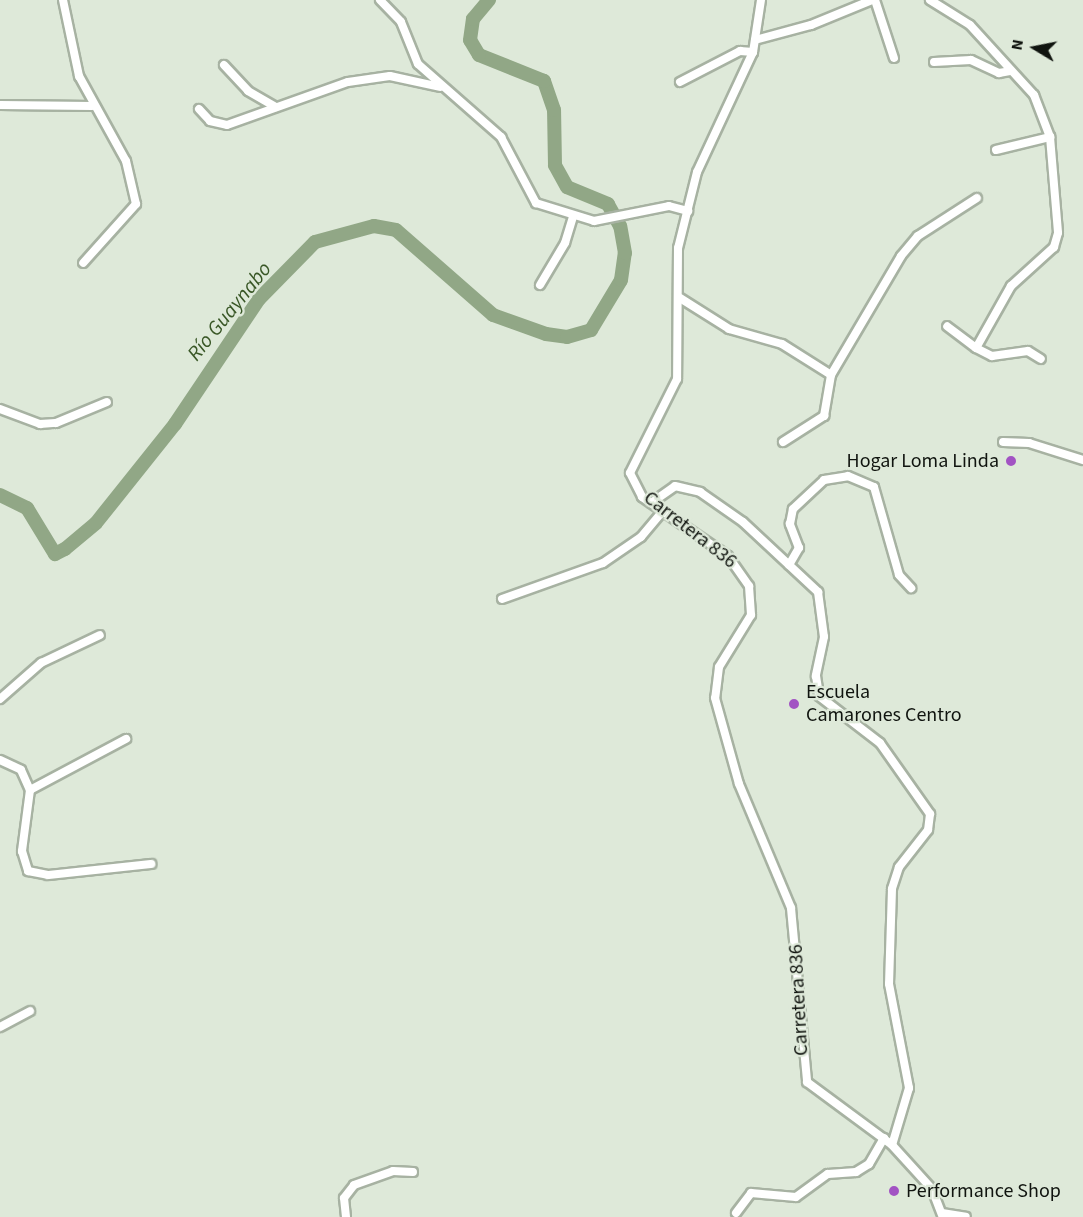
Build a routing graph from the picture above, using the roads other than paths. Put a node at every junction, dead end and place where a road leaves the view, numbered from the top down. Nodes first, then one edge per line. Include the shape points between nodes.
1 (63, 0) edge
2 (380, 0) edge
3 (760, 0) edge
4 (873, 0) edge
5 (930, 0) edge
6 (755, 40) junction
7 (753, 52) junction
8 (894, 58) dead end
9 (934, 62) dead end
10 (224, 65) dead end
11 (1010, 71) junction
12 (680, 82) dead end
13 (441, 88) junction
14 (0, 105) edge
15 (92, 106) junction
16 (276, 106) junction
17 (199, 109) dead end
18 (1050, 137) junction
19 (996, 150) dead end
20 (977, 198) dead end
21 (688, 211) junction
22 (573, 217) junction
23 (83, 263) dead end
24 (540, 285) dead end
25 (680, 298) junction
26 (947, 326) dead end
27 (976, 348) junction
28 (1041, 359) dead end
29 (831, 375) junction
30 (107, 402) dead end
31 (0, 409) edge
32 (783, 442) dead end
33 (1003, 442) dead end
34 (1083, 460) edge
35 (651, 503) junction
36 (663, 511) junction
37 (789, 565) junction
38 (911, 588) dead end
39 (502, 598) dead end
40 (100, 635) dead end
41 (0, 699) edge
42 (126, 739) dead end
43 (0, 760) edge
44 (30, 790) junction
45 (151, 864) dead end
46 (30, 1011) dead end
47 (0, 1027) edge
48 (884, 1138) junction
49 (892, 1145) junction
50 (412, 1172) dead end
51 (736, 1213) dead end
52 (942, 1215) edge
53 (346, 1217) edge
54 (966, 1217) edge

1 - 15 street via 65,29
2 - 13 street via 401,22 418,64
3 - 6 street, Carretera 836
4 - 6 street via 811,25
4 - 8 street
5 - 11 street via 970,25
6 - 7 street, Carretera 836
7 - 12 street via 740,51
7 - 21 street, Carretera 836 via 697,172
9 - 11 street via 971,60 999,73
10 - 16 street via 248,91
11 - 18 street via 1034,95
13 - 16 street via 385,75
13 - 22 street via 501,137 536,203
14 - 15 street
15 - 23 street via 126,161 136,204
16 - 17 street via 227,125 210,121
18 - 19 street
18 - 27 street via 1057,240 1011,286
20 - 29 street via 918,236 901,256
21 - 22 street via 672,206 594,221
21 - 25 street, Carretera 836 via 678,248
22 - 24 street via 565,243
25 - 29 street via 729,329 782,344
25 - 35 street, Carretera 836 via 675,386 630,473
26 - 27 street
27 - 28 street via 992,356 1028,351
29 - 32 street via 824,416
30 - 31 street via 48,423
33 - 34 street via 1029,443
35 - 36 street, Carretera 836
35 - 37 street via 675,486 700,492
36 - 39 street via 640,537 603,563
36 - 48 street, Carretera 836 via 729,556 749,585 751,615 719,667 715,698 739,784 791,908 804,1073 813,1090
37 - 38 street via 799,548 790,524 793,509 824,480 848,476 874,488 899,575
37 - 49 street via 822,603 819,696 880,743 930,814 928,830 899,867 892,889 889,984 909,1088
40 - 41 street via 41,663
42 - 44 street
43 - 44 street via 21,770
44 - 45 street via 22,851 28,871 48,875
46 - 47 street
48 - 49 street, Carretera 836
48 - 51 street via 869,1164 856,1172 828,1174 796,1197 751,1193
49 - 52 street, Carretera 836 via 932,1189
50 - 53 street via 393,1172 354,1185 344,1198
52 - 54 street

